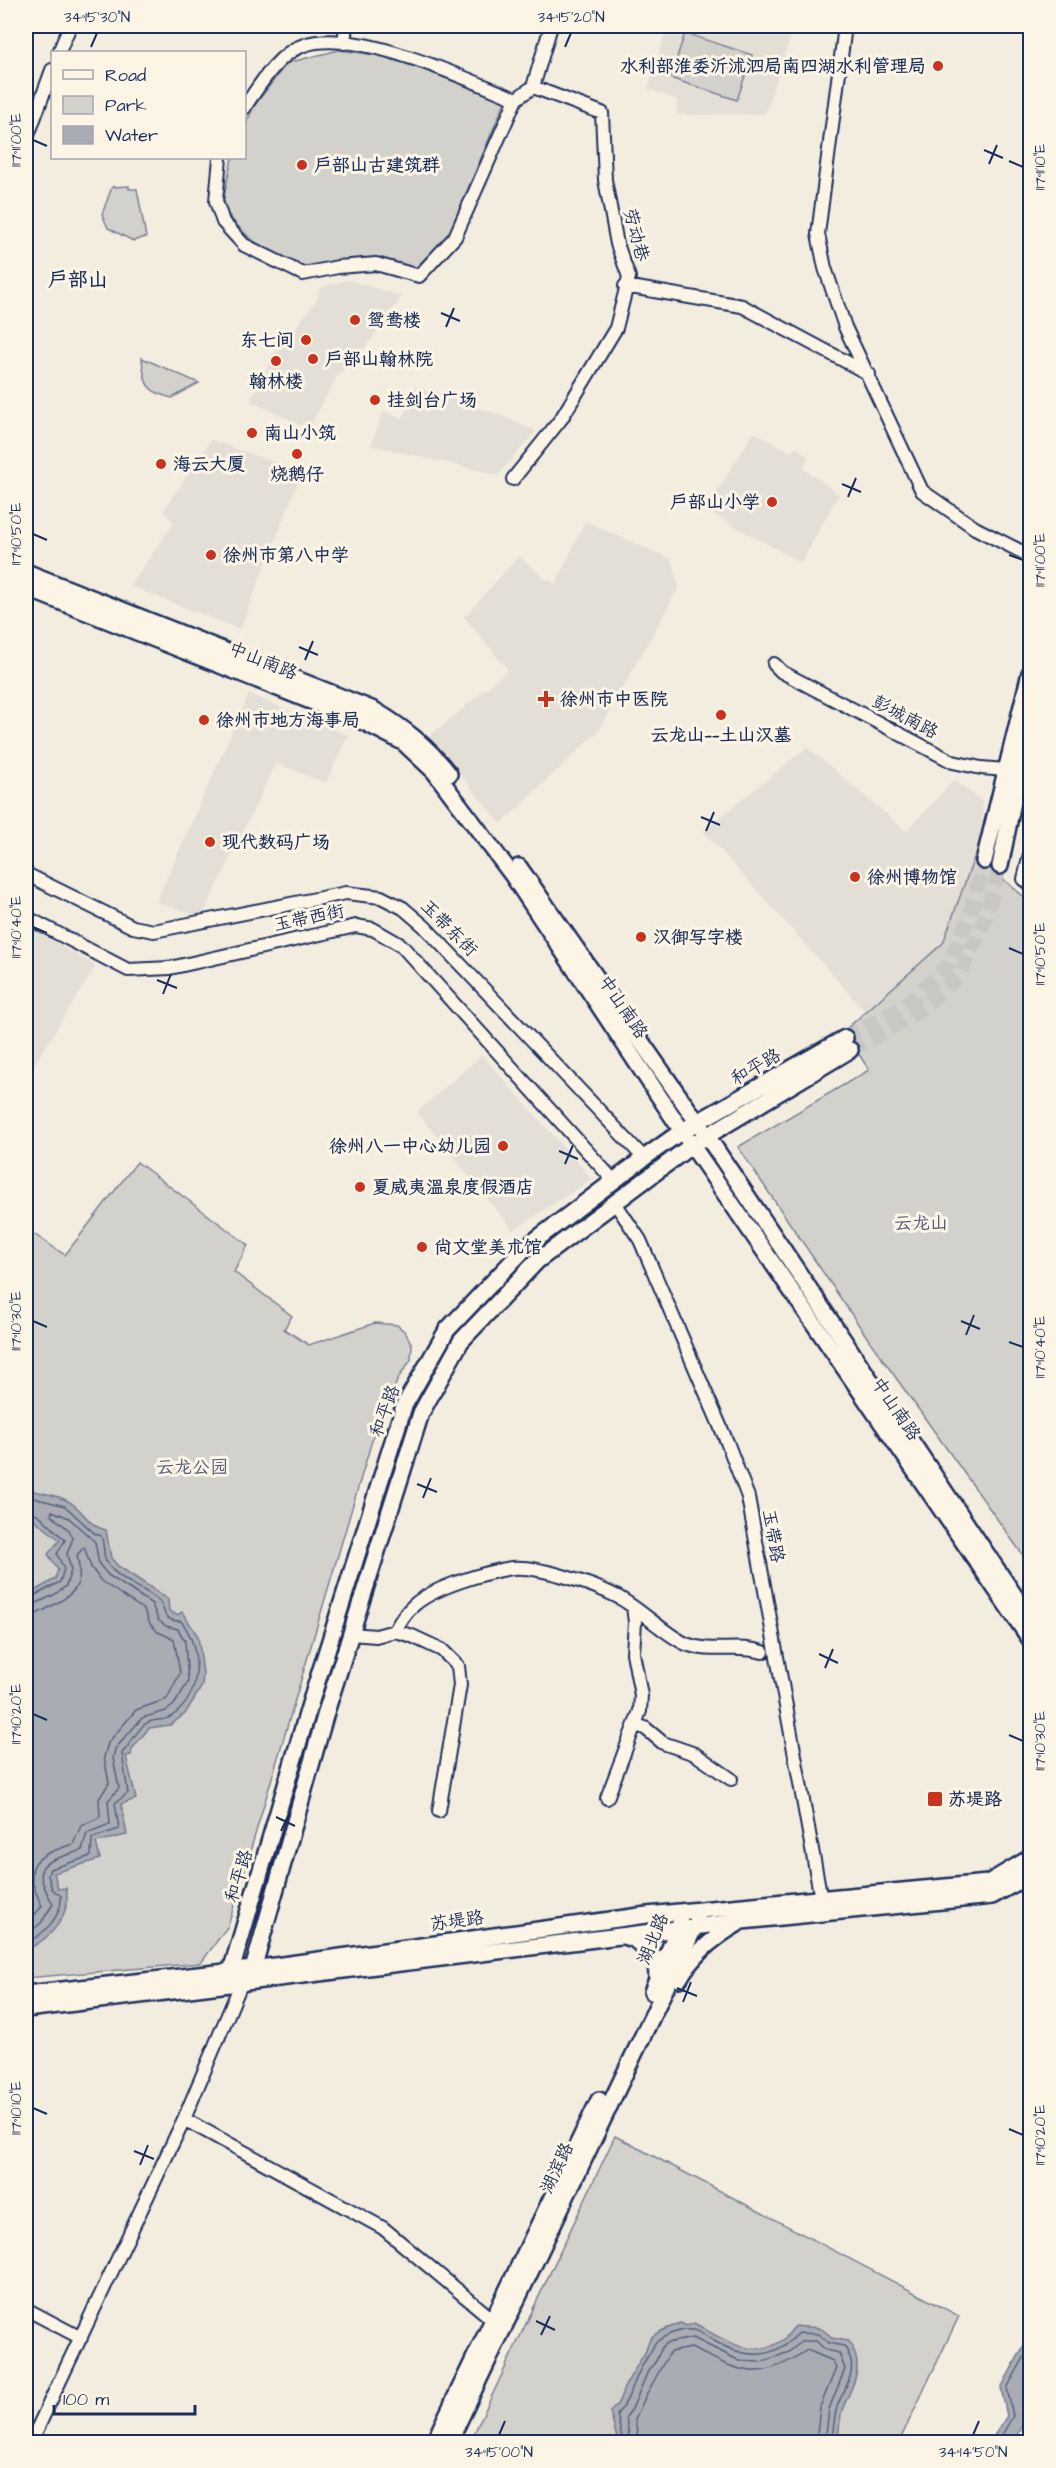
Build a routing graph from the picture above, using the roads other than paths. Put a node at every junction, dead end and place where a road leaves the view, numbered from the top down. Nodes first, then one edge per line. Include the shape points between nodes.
1 (70, 26) edge
2 (346, 26) edge
3 (551, 26) edge
4 (845, 26) edge
5 (344, 43) junction
6 (59, 51) edge
7 (51, 73) edge
8 (533, 87) junction
9 (516, 99) junction
10 (246, 105) edge
11 (26, 141) edge
12 (220, 159) edge
13 (625, 286) junction
14 (869, 374) junction
15 (513, 479) dead end
16 (1030, 556) edge
17 (26, 572) edge
18 (30, 588) edge
19 (774, 664) dead end
20 (1030, 673) edge
21 (1030, 718) edge
22 (1019, 771) edge
23 (1030, 854) edge
24 (984, 861) tunnel mouth
25 (1000, 866) tunnel mouth
26 (26, 874) edge
27 (1030, 884) edge
28 (26, 916) edge
29 (698, 1122) junction
30 (682, 1131) junction
31 (707, 1136) junction
32 (692, 1145) junction
33 (644, 1158) junction
34 (614, 1181) junction
35 (615, 1203) junction
36 (633, 1607) junction
37 (1030, 1619) edge
38 (394, 1631) junction
39 (351, 1634) junction
40 (1030, 1639) edge
41 (763, 1652) dead end
42 (636, 1725) junction
43 (731, 1779) dead end
44 (607, 1798) dead end
45 (439, 1810) dead end
46 (1030, 1858) edge
47 (1030, 1875) edge
48 (827, 1903) junction
49 (856, 1903) junction
50 (702, 1910) junction
51 (685, 1912) junction
52 (742, 1921) junction
53 (695, 1927) junction
54 (678, 1929) junction
55 (623, 1935) junction
56 (253, 1969) junction
57 (231, 1971) junction
58 (657, 1981) junction
59 (241, 1984) junction
60 (26, 1995) edge
61 (26, 2009) edge
62 (644, 2031) junction
63 (184, 2119) junction
64 (26, 2309) edge
65 (492, 2319) junction
66 (81, 2338) junction
67 (31, 2442) edge
68 (434, 2442) edge
69 (448, 2442) edge

1 - 6 street
2 - 5 street
3 - 8 street
4 - 14 street via 818,234 845,327
5 - 9 street via 414,59
5 - 10 street via 303,45 279,62
7 - 11 street
8 - 9 street
8 - 13 street, 劳动巷 via 602,114 605,180 617,244 629,277
9 - 12 street via 455,237 419,276 376,264 303,274 244,246 223,222 216,201
13 - 14 street via 742,306
13 - 15 street, 劳动巷 via 616,328 561,419
14 - 16 street via 922,491 975,528
17 - 18 main road, 中山南路
18 - 29 main road, 中山南路 via 374,710 412,734 439,762 521,869
18 - 30 main road, 中山南路 via 366,723 403,742 434,771 513,876
19 - 22 street, 彭城南路 via 782,672 953,762
20 - 22 main road
21 - 22 main road
22 - 24 main road
22 - 25 main road
23 - 27 street via 1024,879
26 - 33 street, 玉带东街 via 133,927 154,931 346,893 381,897 403,908 424,926
28 - 34 street, 玉带西街 via 128,969 170,968 356,926 389,936
29 - 30 main road, 和平路
29 - 31 main road, 中山南路
29 - 31 main road, 和平路 via 848,1044
30 - 32 main road, 中山南路
30 - 33 main road, 和平路
31 - 32 main road, 和平路
31 - 37 main road, 中山南路
32 - 35 main road, 和平路
32 - 40 main road, 中山南路
33 - 34 main road, 和平路
34 - 57 main road, 和平路 via 525,1248 447,1330 404,1406
35 - 39 main road, 和平路 via 537,1261 461,1341 421,1413
35 - 48 street, 玉带路 via 640,1240 748,1497
36 - 38 street via 598,1588 513,1568 429,1595 415,1604
36 - 41 street via 685,1643 704,1649 736,1647
36 - 42 street via 633,1653 641,1695
38 - 39 street via 376,1636
38 - 45 street via 442,1650 458,1666 460,1685
39 - 56 main road, 和平路
42 - 43 street via 663,1743 695,1754
42 - 44 street
46 - 49 main road, 苏堤路 via 988,1883
47 - 49 main road, 苏堤路 via 992,1896
48 - 49 main road, 苏堤路
48 - 50 main road, 苏堤路
48 - 52 main road, 苏堤路
50 - 51 main road, 苏堤路
50 - 53 main road, 湖滨路
51 - 54 main road, 湖北路
51 - 56 main road, 苏堤路
52 - 53 main road, 苏堤路
52 - 62 main road via 715,1937 686,1966 666,2005
53 - 54 main road, 苏堤路
53 - 62 main road, 湖滨路
54 - 55 main road, 苏堤路
54 - 58 main road, 湖北路
55 - 58 main road via 634,1939 656,1958
55 - 59 main road, 苏堤路
56 - 57 main road, 苏堤路
56 - 59 main road, 和平路
57 - 59 main road
57 - 60 main road, 苏堤路
58 - 65 main road, 湖滨路
59 - 61 main road, 苏堤路
59 - 63 street, 和平路
62 - 69 main road, 湖滨路
63 - 65 street via 383,2228
63 - 66 street, 和平路
64 - 66 street
65 - 68 main road, 湖滨路
66 - 67 street, 和平路

